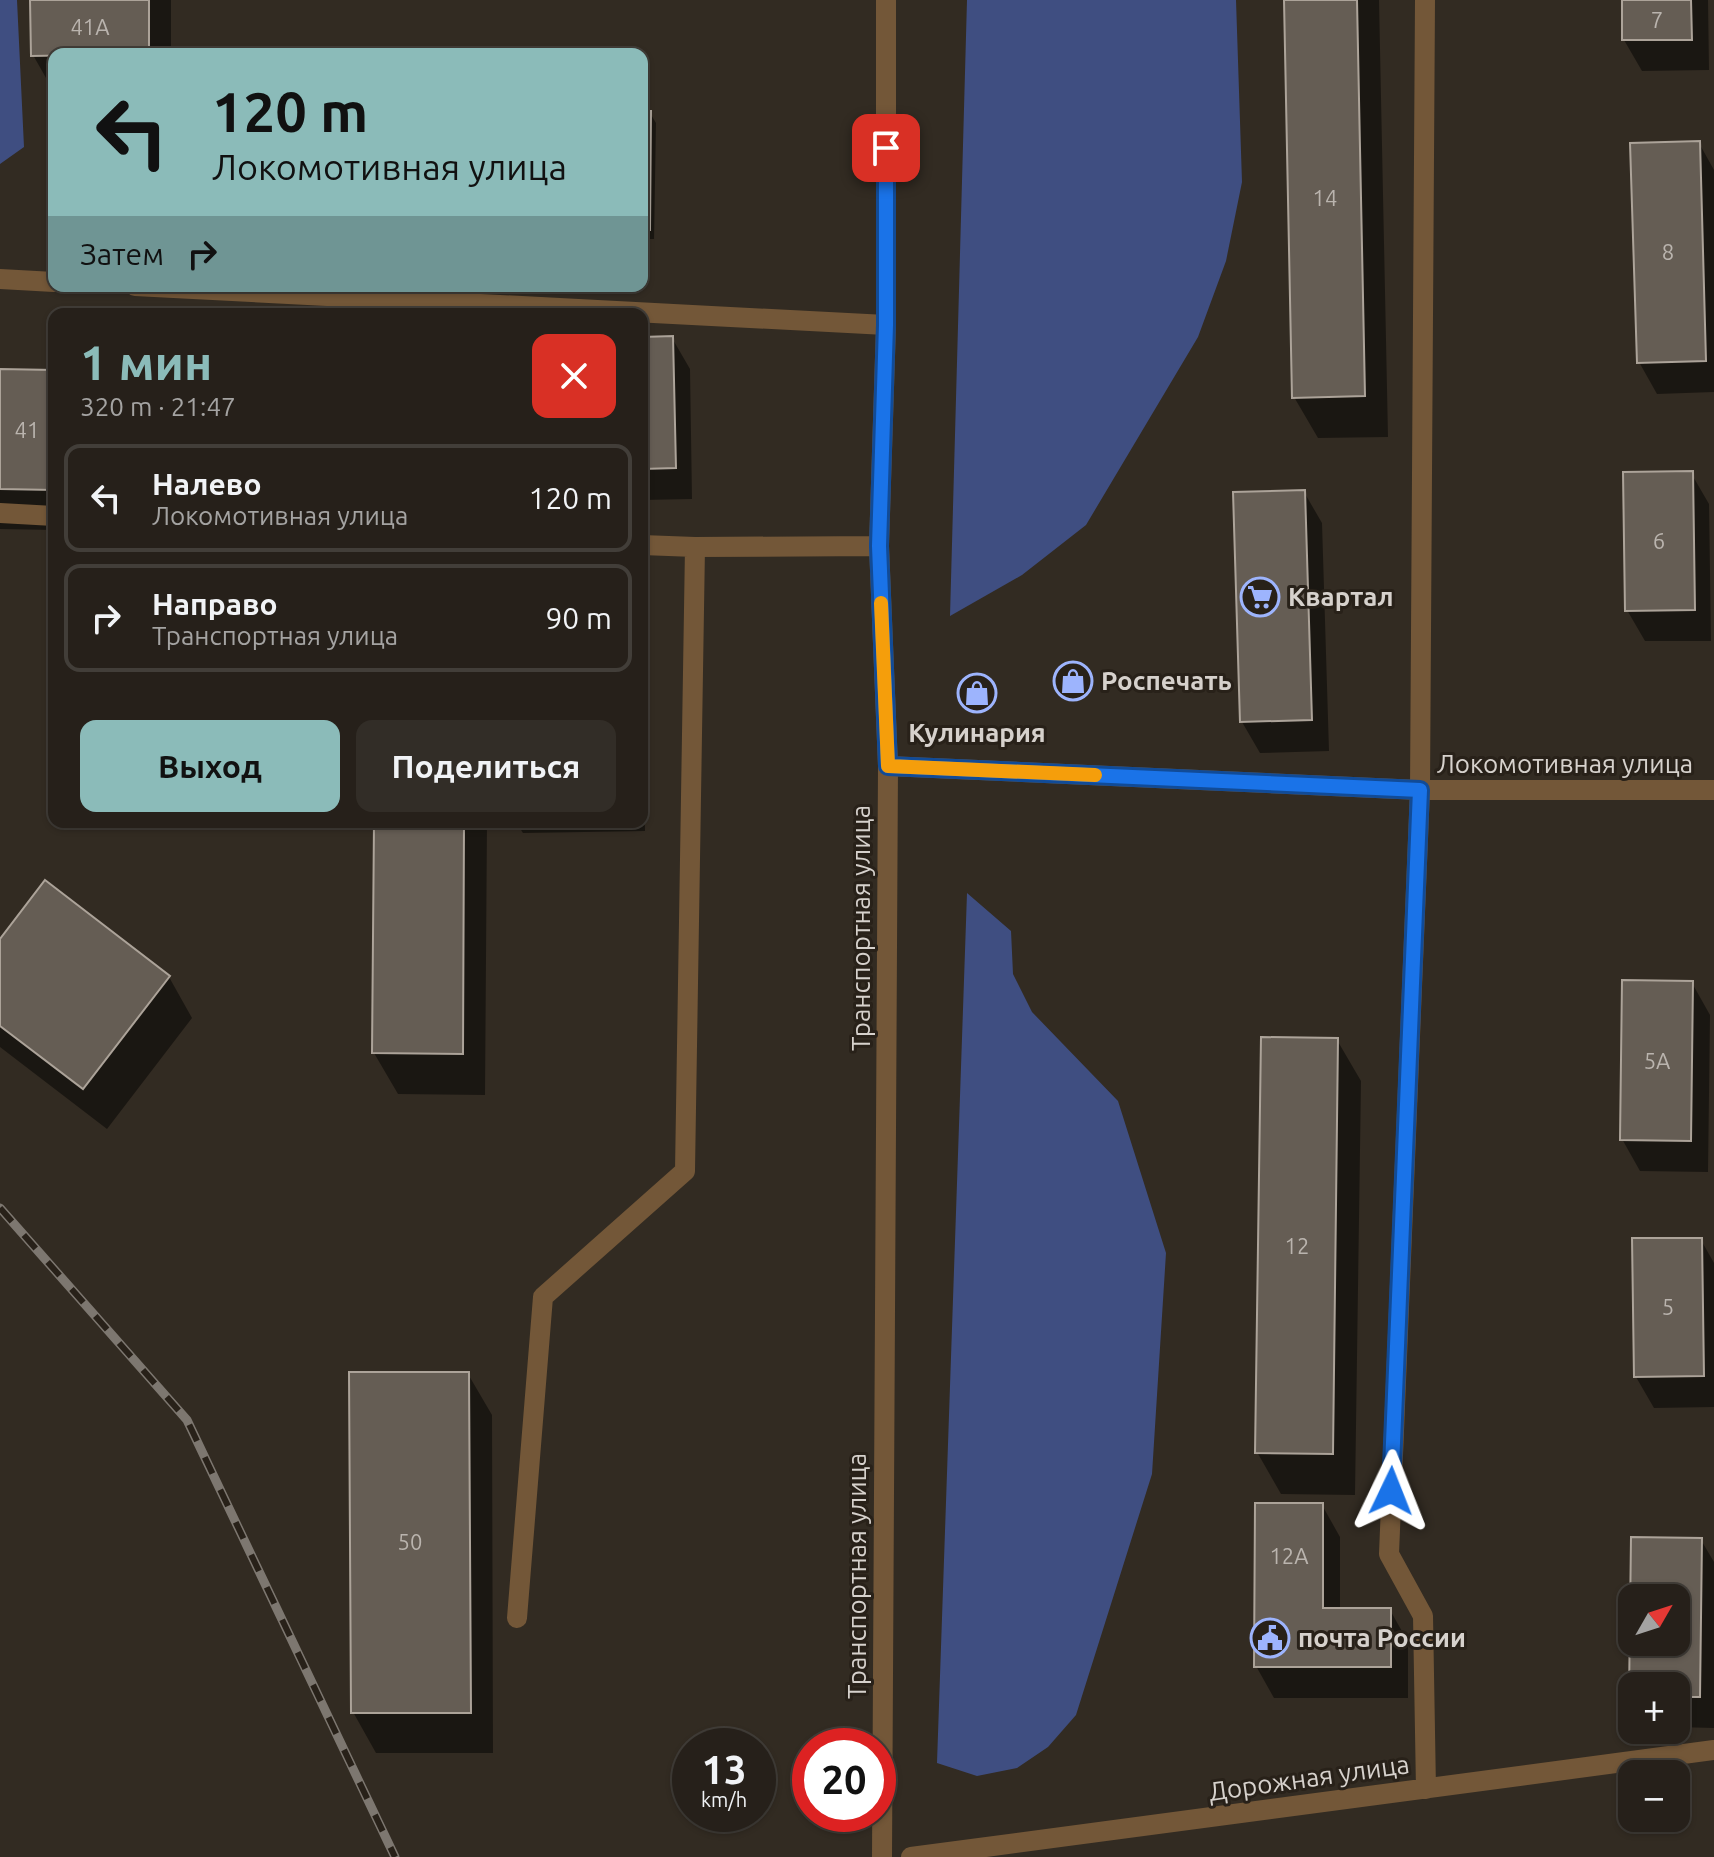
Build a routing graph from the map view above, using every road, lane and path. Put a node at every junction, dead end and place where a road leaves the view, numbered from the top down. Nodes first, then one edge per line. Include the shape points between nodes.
1 (886, 0) edge
2 (1425, 0) edge
3 (0, 279) edge
4 (48, 282) edge
5 (251, 292) edge
6 (559, 308) edge
7 (648, 313) edge
8 (886, 325) junction
9 (0, 513) edge
10 (48, 516) edge
11 (648, 545) edge
12 (879, 546) junction
13 (695, 547) junction
14 (888, 766) junction
15 (1420, 790) junction
16 (1714, 790) edge
17 (517, 1618) dead end
18 (1714, 1750) edge
19 (1426, 1789) junction
20 (882, 1857) edge
21 (911, 1857) edge

1 - 8 street, Транспортная улица
2 - 15 street
3 - 4 street
5 - 6 street
7 - 8 street
8 - 12 street, Транспортная улица
9 - 10 street
11 - 13 street
12 - 13 street
12 - 14 street, Транспортная улица
13 - 17 street via 685,1171 543,1297
14 - 15 street, Локомотивная улица
14 - 20 street, Транспортная улица
15 - 16 street, Локомотивная улица
15 - 19 street via 1389,1554 1423,1616
18 - 19 street, Дорожная улица
19 - 21 street, Дорожная улица

